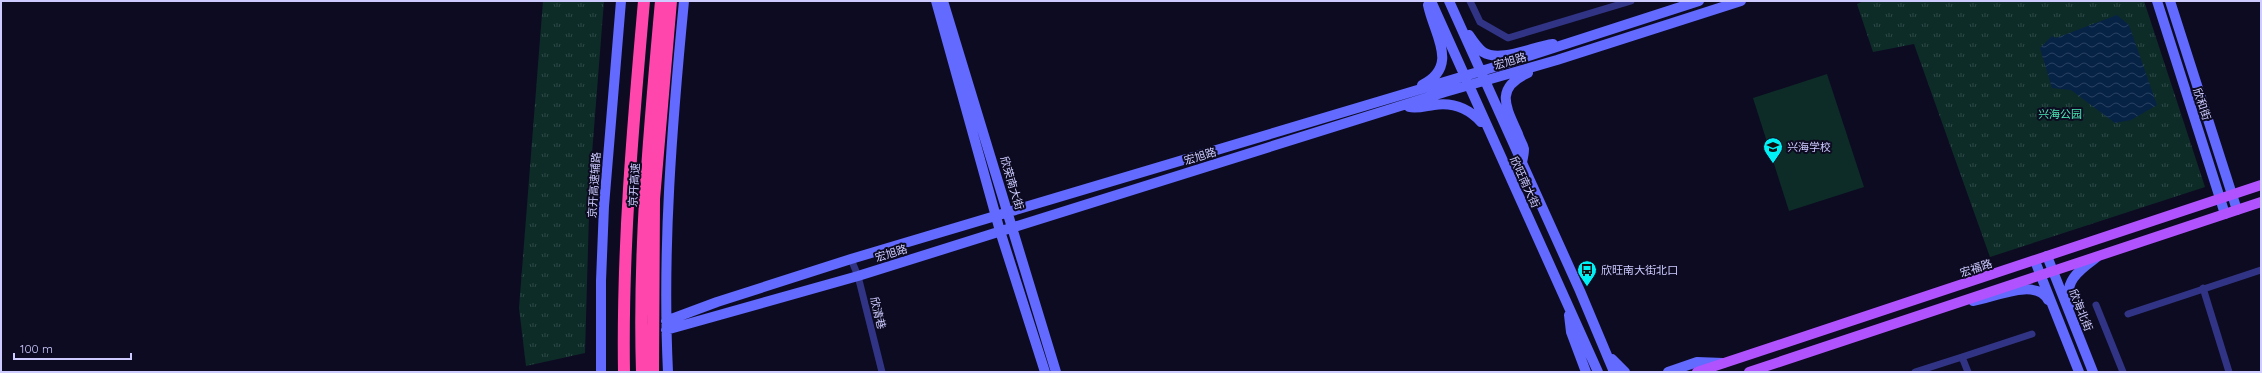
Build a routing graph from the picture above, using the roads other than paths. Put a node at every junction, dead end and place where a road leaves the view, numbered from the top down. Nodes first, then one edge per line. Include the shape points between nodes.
1 (621, 1) edge
2 (644, 1) edge
3 (662, 1) edge
4 (671, 1) edge
5 (684, 1) edge
6 (936, 1) edge
7 (943, 1) edge
8 (1427, 1) edge
9 (1431, 1) edge
10 (1449, 1) edge
11 (1470, 1) edge
12 (1631, 1) edge
13 (1699, 1) edge
14 (1741, 1) edge
15 (2157, 1) edge
16 (2170, 1) edge
17 (1458, 22) junction
18 (1569, 43) junction
19 (1558, 60) junction
20 (1483, 76) junction
21 (1466, 81) junction
22 (1401, 101) junction
23 (1487, 128) junction
24 (1522, 162) junction
25 (2261, 185) edge
26 (2232, 195) junction
27 (2220, 199) junction
28 (2261, 202) edge
29 (2237, 210) junction
30 (1009, 213) junction
31 (2225, 214) junction
32 (996, 216) junction
33 (1013, 228) junction
34 (1000, 231) junction
35 (2048, 256) junction
36 (2098, 257) junction
37 (851, 259) junction
38 (2035, 261) junction
39 (2261, 270) edge
40 (2053, 272) junction
41 (858, 276) junction
42 (2041, 276) junction
43 (2203, 288) junction
44 (1568, 303) junction
45 (1955, 305) junction
46 (2096, 305) dead end
47 (2128, 314) dead end
48 (2056, 316) junction
49 (666, 326) junction
50 (2032, 334) dead end
51 (1600, 337) junction
52 (1962, 357) junction
53 (601, 361) junction
54 (1725, 363) junction
55 (2092, 368) edge
56 (598, 372) edge
57 (601, 372) edge
58 (624, 372) edge
59 (642, 372) edge
60 (653, 372) edge
61 (668, 372) edge
62 (882, 372) edge
63 (1045, 372) edge
64 (1056, 372) edge
65 (1586, 372) edge
66 (1598, 372) edge
67 (1614, 372) edge
68 (1625, 372) edge
69 (1668, 372) edge
70 (1697, 372) edge
71 (1749, 372) edge
72 (1915, 372) edge
73 (1968, 372) edge
74 (2079, 372) edge
75 (2123, 372) edge
76 (2229, 372) edge

1 - 53 street, 京开高速辅路 via 604,206
2 - 58 highway, 京开高速 via 627,205 623,304
3 - 59 highway, 京开高速 via 640,303
4 - 60 highway via 654,199
5 - 49 street via 667,207
6 - 32 street
7 - 30 street, 欣荣南大街
8 - 22 street via 1444,58 1439,71
9 - 21 street, 欣旺南大街
10 - 17 street, 欣旺南大街
11 - 12 street via 1480,22 1508,38
13 - 18 street, 宏旭路
14 - 19 street, 宏旭路
15 - 27 street, 欣和街
16 - 26 street, 欣和街
17 - 18 street via 1484,53 1500,56 1515,54 1540,45
17 - 20 street, 欣旺南大街
18 - 20 street, 宏旭路
19 - 20 street, 宏旭路
19 - 24 street via 1518,77 1506,89 1507,110 1524,149
20 - 21 street, 宏旭路
20 - 24 street, 欣旺南大街
21 - 22 street, 宏旭路
21 - 23 street, 欣旺南大街
22 - 23 street via 1412,108 1437,104 1464,108 1473,113
22 - 30 street, 宏旭路
22 - 33 street, 宏旭路
23 - 44 street, 欣旺南大街
24 - 51 street, 欣旺南大街
25 - 26 main road, 宏福路
26 - 27 main road, 宏福路
26 - 29 street, 欣和街
27 - 31 street, 欣和街
27 - 35 main road, 宏福路
28 - 29 main road
29 - 31 main road
30 - 32 street, 宏旭路
30 - 33 street, 欣荣南大街
31 - 36 main road
32 - 34 street
32 - 37 street, 宏旭路
33 - 34 street, 宏旭路
33 - 64 street, 欣荣南大街
34 - 41 street, 宏旭路
34 - 63 street
35 - 38 main road, 宏福路
35 - 40 street, 欣海北街
36 - 40 main road
36 - 55 street via 2077,272 2068,290
37 - 41 street, 欣清巷
37 - 49 street, 宏旭路 via 717,302
38 - 42 street
38 - 54 main road, 宏福路
39 - 43 street
40 - 42 main road
40 - 55 street, 欣海北街
41 - 49 street, 宏旭路
41 - 62 street, 欣清巷
42 - 45 main road
42 - 48 street
43 - 47 street
43 - 76 street
44 - 65 street via 1571,332
44 - 66 street, 欣旺南大街
45 - 48 street via 2022,288 2033,289 2047,297
45 - 71 main road
46 - 75 street
48 - 74 street
49 - 61 street
50 - 52 street
51 - 67 street, 欣旺南大街
51 - 68 street via 1612,359
52 - 72 street
52 - 73 street
53 - 56 street
53 - 57 street, 京开高速辅路
54 - 69 street via 1697,362
54 - 70 main road, 宏福路

